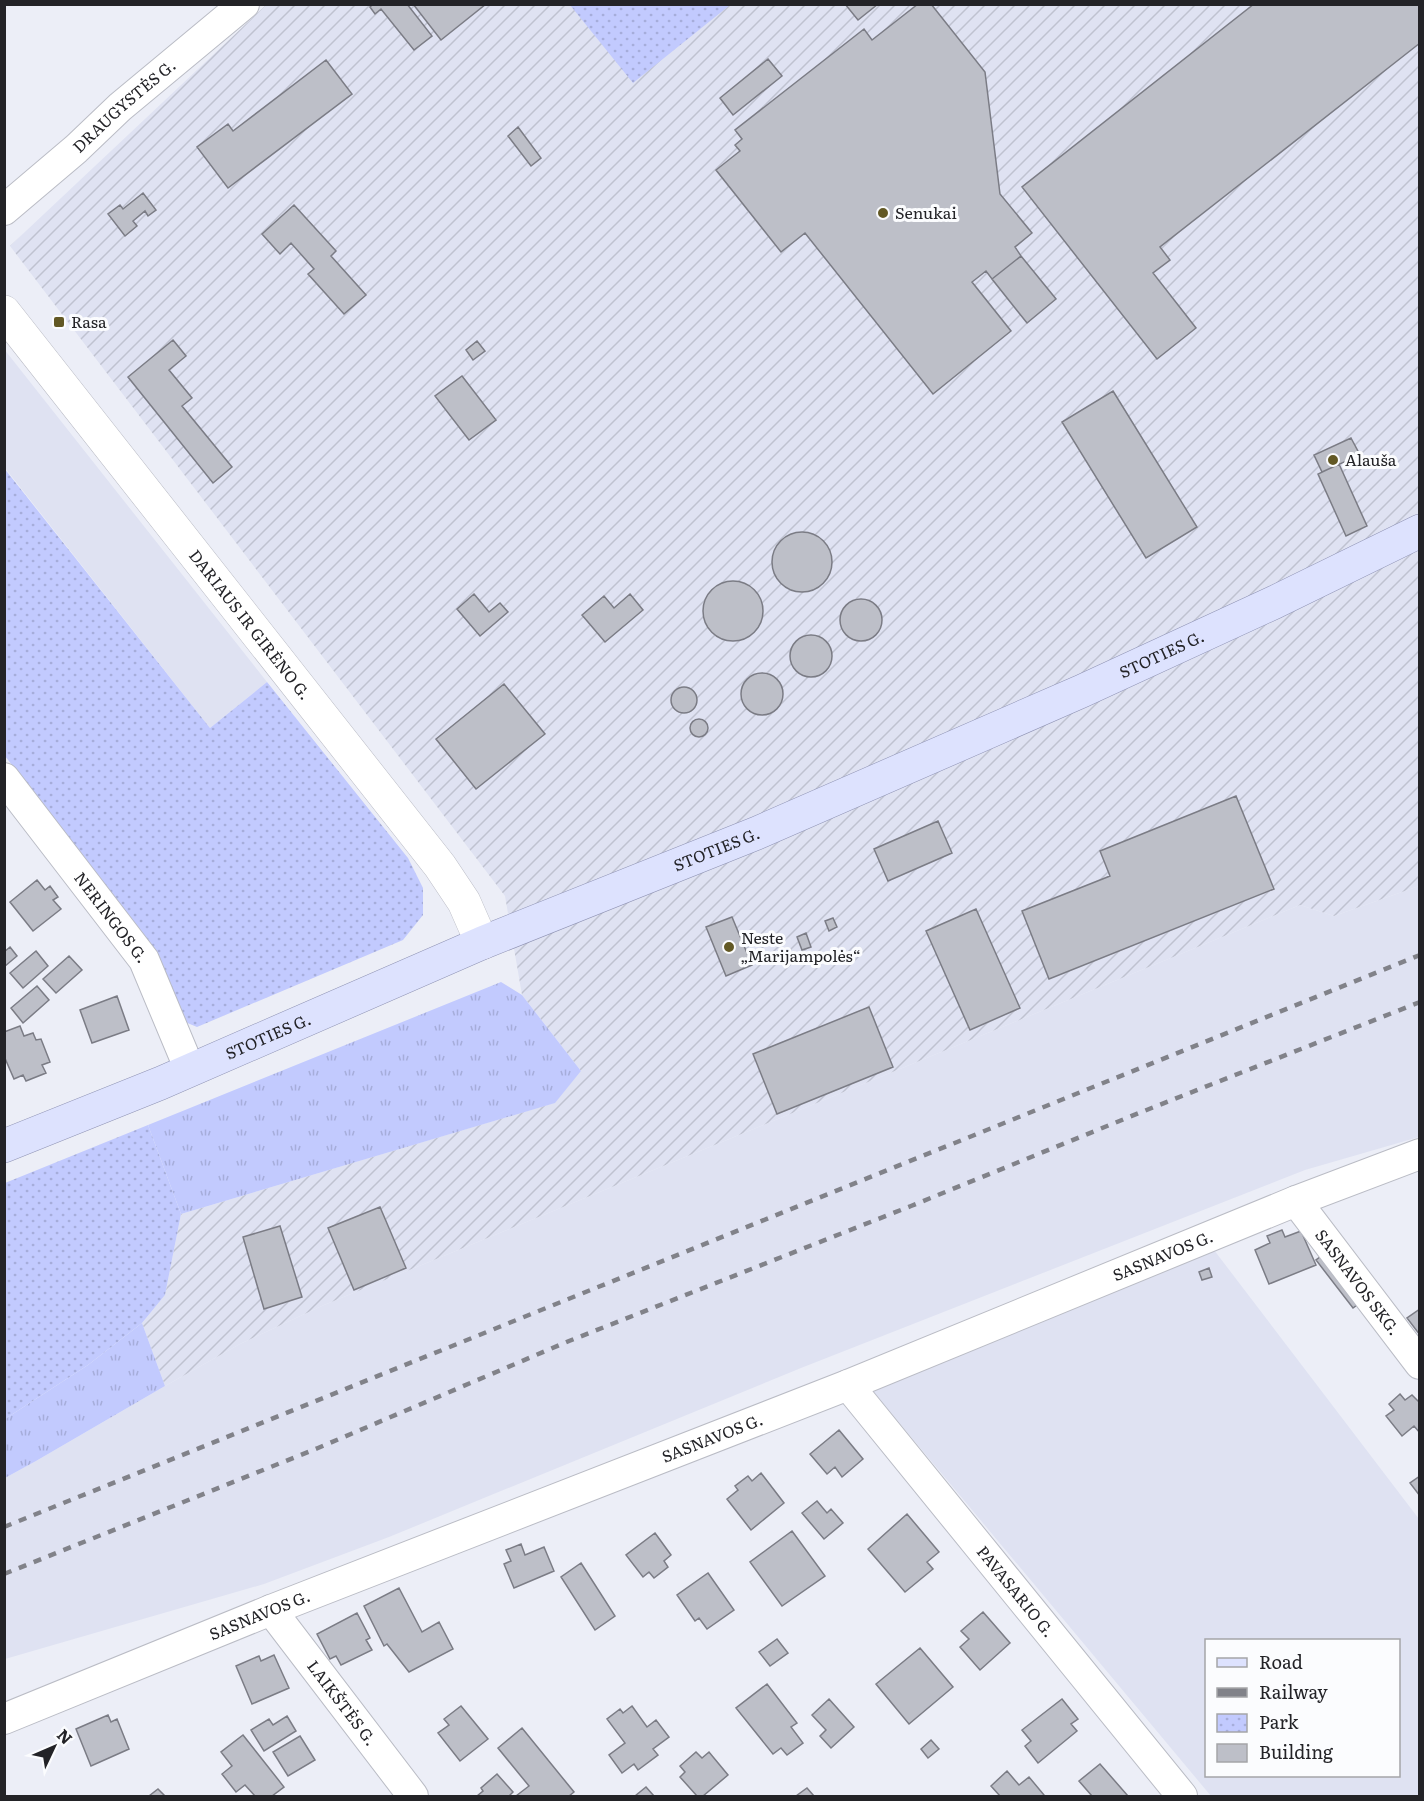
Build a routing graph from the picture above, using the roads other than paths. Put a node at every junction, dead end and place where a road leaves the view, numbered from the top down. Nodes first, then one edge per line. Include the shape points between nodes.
1 (244, 4) edge
2 (4, 210) edge
3 (4, 312) edge
4 (1419, 531) edge
5 (4, 778) edge
6 (482, 944) junction
7 (190, 1070) junction
8 (4, 1146) edge
9 (1419, 1154) edge
10 (1296, 1201) junction
11 (1419, 1364) edge
12 (849, 1385) junction
13 (271, 1610) junction
14 (4, 1719) edge
15 (413, 1797) edge
16 (1182, 1797) edge

1 - 2 street, DRAUGYSTĖS G.
3 - 6 street, DARIAUS IR GIRĖNO G. via 440,866 464,902
4 - 6 main road, STOTIES G. via 1082,692 757,833
5 - 7 street, NERINGOS G. via 144,960
6 - 7 main road, STOTIES G.
7 - 8 main road, STOTIES G.
9 - 10 street, SASNAVOS G.
10 - 11 street, SASNAVOS SKG.
10 - 12 street, SASNAVOS G.
12 - 13 street, SASNAVOS G.
12 - 16 street, PAVASARIO G.
13 - 14 street, SASNAVOS G.
13 - 15 street, LAIKŠTĖS G.

